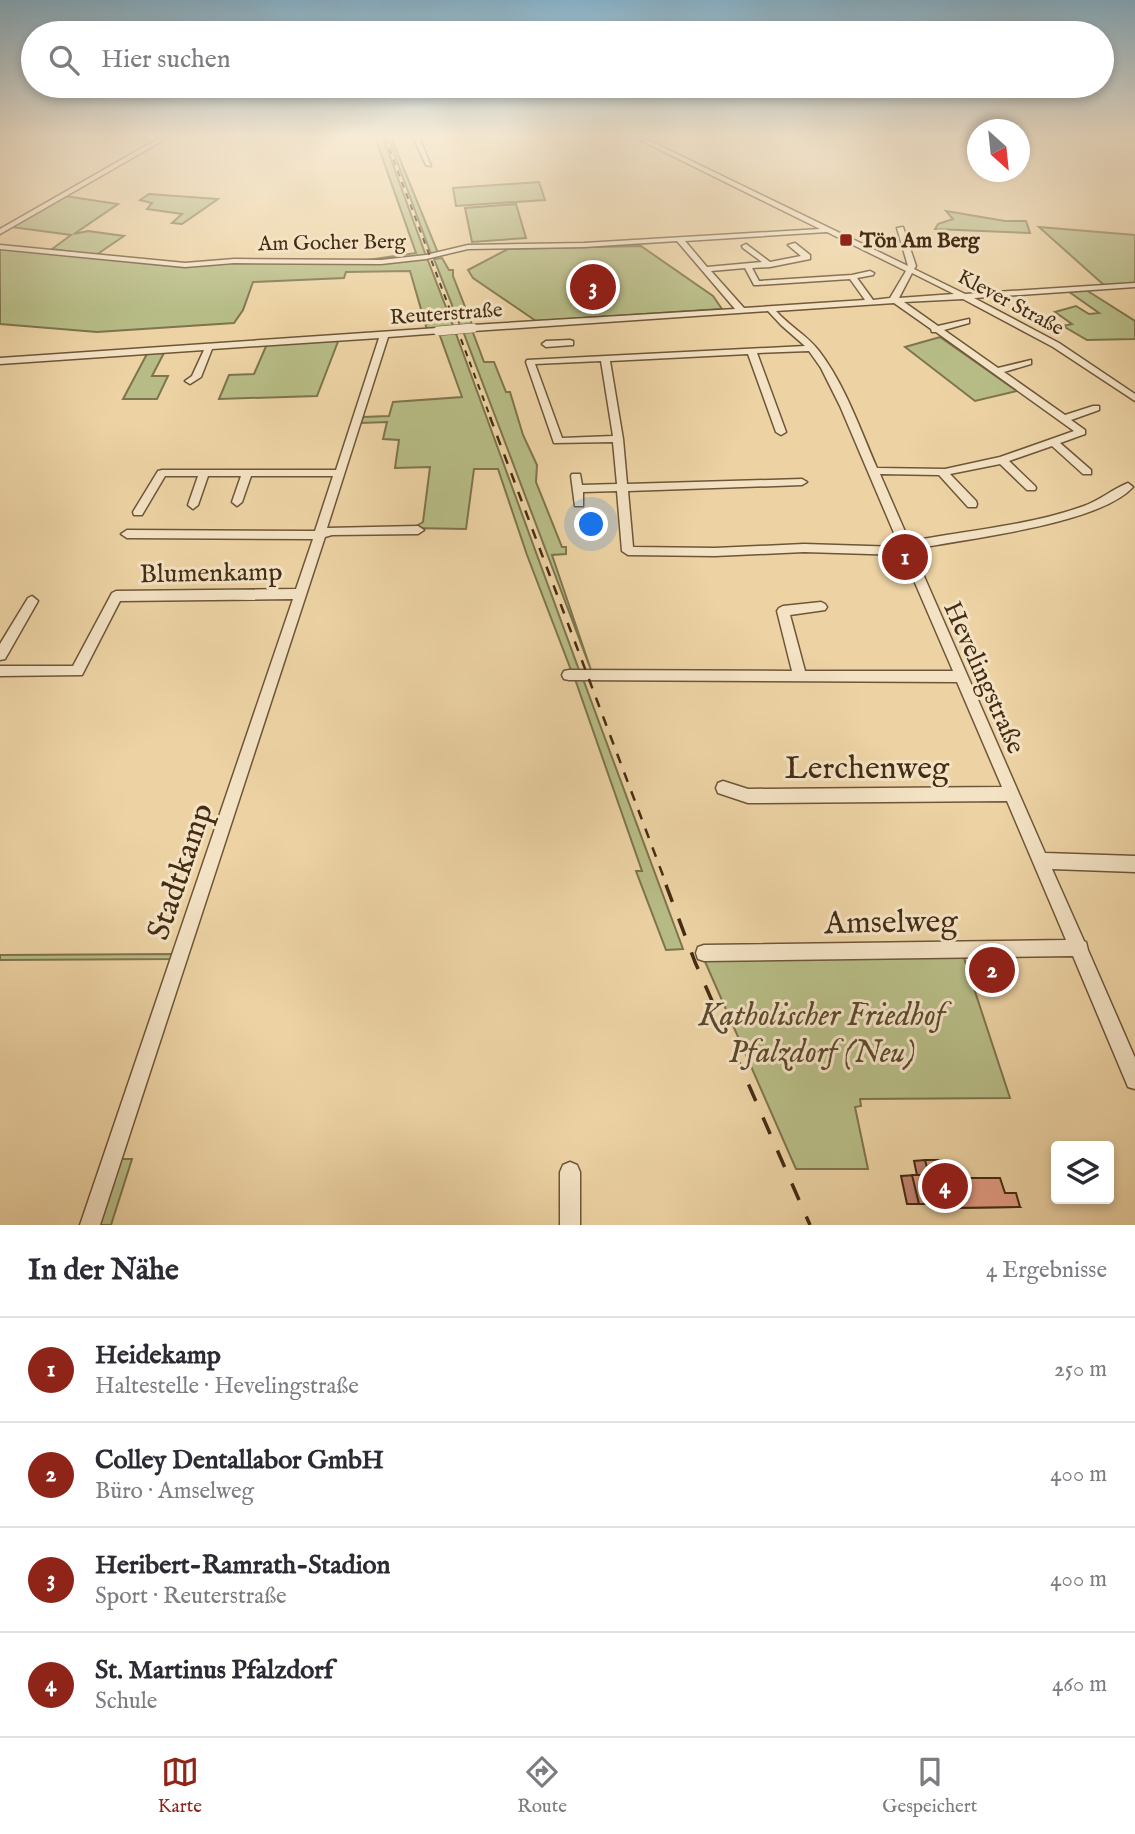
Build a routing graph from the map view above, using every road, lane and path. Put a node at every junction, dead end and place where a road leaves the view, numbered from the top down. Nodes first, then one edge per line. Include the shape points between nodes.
1 (66, 194) edge
2 (756, 194) edge
3 (901, 228) dead end
4 (831, 230) junction
5 (0, 232) edge
6 (678, 238) junction
7 (792, 245) dead end
8 (746, 246) dead end
9 (0, 247) edge
10 (770, 265) junction
11 (747, 267) junction
12 (911, 269) junction
13 (706, 270) junction
14 (870, 273) dead end
15 (852, 277) junction
16 (1135, 285) edge
17 (967, 295) junction
18 (894, 299) junction
19 (870, 301) junction
20 (770, 308) junction
21 (741, 310) junction
22 (966, 321) dead end
23 (936, 330) junction
24 (384, 335) junction
25 (570, 343) dead end
26 (546, 344) dead end
27 (558, 344) junction
28 (209, 347) junction
29 (811, 348) junction
30 (751, 350) junction
31 (605, 360) junction
32 (0, 361) edge
33 (560, 361) junction
34 (1028, 362) dead end
35 (996, 372) junction
36 (190, 381) dead end
37 (1135, 398) edge
38 (1096, 408) dead end
39 (1064, 419) junction
40 (781, 432) dead end
41 (618, 439) junction
42 (1053, 442) junction
43 (1002, 460) junction
44 (873, 471) junction
45 (340, 472) junction
46 (942, 472) junction
47 (1087, 472) dead end
48 (204, 473) junction
49 (247, 473) junction
50 (576, 475) dead end
51 (802, 482) dead end
52 (1128, 487) dead end
53 (624, 488) junction
54 (1031, 488) dead end
55 (578, 489) junction
56 (236, 502) dead end
57 (579, 503) dead end
58 (194, 505) dead end
59 (972, 505) dead end
60 (138, 512) dead end
61 (418, 530) dead end
62 (127, 534) dead end
63 (319, 535) junction
64 (905, 551) junction
65 (301, 594) junction
66 (32, 601) dead end
67 (821, 607) dead end
68 (0, 655) edge
69 (0, 671) edge
70 (569, 675) dead end
71 (800, 677) junction
72 (961, 677) junction
73 (723, 788) dead end
74 (1012, 794) junction
75 (1042, 860) junction
76 (1135, 864) edge
77 (1080, 948) junction
78 (704, 953) dead end
79 (1135, 1080) edge
80 (570, 1172) dead end
81 (90, 1225) edge
82 (570, 1225) edge

1 - 5 street
2 - 4 street, Klever Straße
3 - 12 street
4 - 6 street, Am Gocher Berg
4 - 12 street, Klever Straße
6 - 9 street, Am Gocher Berg via 468,247 382,262 185,265
6 - 13 street
7 - 10 street via 807,257
8 - 10 street
10 - 11 street
11 - 13 street
11 - 15 street via 757,283
12 - 17 street, Klever Straße
12 - 18 street
13 - 21 street
14 - 15 street
15 - 19 street
16 - 17 street, Reuterstraße
17 - 18 street, Reuterstraße
17 - 37 street, Klever Straße via 1056,345
18 - 19 street, Reuterstraße
18 - 23 street
19 - 20 street, Reuterstraße
20 - 21 street, Reuterstraße
20 - 29 street, Hevelingstraße
21 - 24 street, Reuterstraße, bridge
22 - 23 street
23 - 35 street
24 - 28 street, Reuterstraße
24 - 45 street, Stadtkamp
25 - 27 street
26 - 27 street
27 - 33 street
28 - 32 street, Reuterstraße
28 - 36 street
29 - 30 street
29 - 44 street, Hevelingstraße via 822,362
30 - 31 street
30 - 40 street
31 - 33 street
31 - 41 street
33 - 41 street via 530,362 558,441
34 - 35 street
35 - 39 street
38 - 39 street
39 - 42 street via 1082,432
41 - 53 street
42 - 43 street
42 - 47 street
43 - 46 street
43 - 54 street
44 - 46 street
44 - 64 street, Hevelingstraße
45 - 49 street
45 - 63 street, Stadtkamp
46 - 59 street
48 - 49 street
48 - 58 street
48 - 60 street via 162,472
49 - 56 street
50 - 55 street
51 - 53 street
52 - 64 street via 1118,496 1056,519 917,544
53 - 55 street
53 - 64 street via 628,551
55 - 57 street
61 - 63 street
62 - 63 street
63 - 65 street, Stadtkamp
64 - 72 street, Hevelingstraße
65 - 69 street, Blumenkamp via 116,596 78,671
65 - 81 street, Stadtkamp
66 - 68 street
67 - 71 street via 783,611
70 - 71 street
71 - 72 street
72 - 74 street, Hevelingstraße
73 - 74 street, Lerchenweg via 748,796
74 - 75 street, Hevelingstraße
75 - 76 street
75 - 77 street, Hevelingstraße
77 - 78 street, Amselweg
77 - 79 street, Hevelingstraße
80 - 82 street

